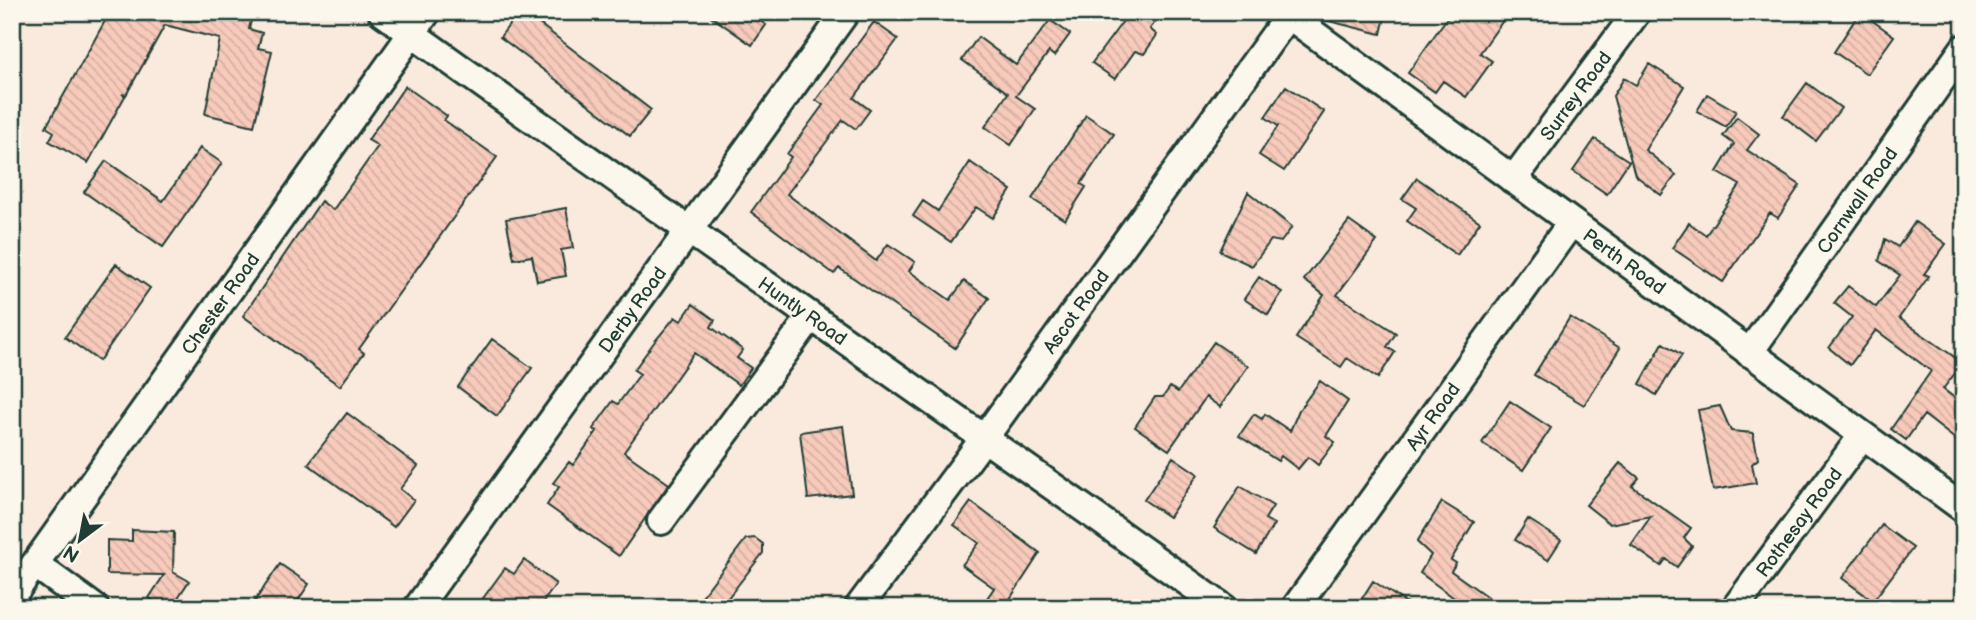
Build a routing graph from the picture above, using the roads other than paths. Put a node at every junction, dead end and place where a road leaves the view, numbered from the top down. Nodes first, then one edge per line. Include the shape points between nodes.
1 (382, 12) edge
2 (846, 12) edge
3 (1637, 12) edge
4 (1288, 13) edge
5 (419, 23) edge
6 (1964, 48) edge
7 (1513, 180) junction
8 (1571, 223) junction
9 (690, 232) junction
10 (810, 318) junction
11 (1749, 353) junction
12 (1862, 436) junction
13 (985, 437) junction
14 (1964, 509) edge
15 (661, 521) dead end
16 (36, 565) junction
17 (12, 596) edge
18 (95, 608) edge
19 (416, 608) edge
20 (858, 608) edge
21 (1224, 608) edge
22 (1295, 608) edge
23 (1735, 608) edge

1 - 5 street, Huntly Road
2 - 9 street, Derby Road
3 - 7 street, Surrey Road
4 - 7 street, Perth Road
4 - 13 street, Ascot Road
5 - 9 street, Huntly Road
5 - 16 street, Chester Road
6 - 11 street, Cornwall Road
7 - 8 street, Perth Road
8 - 11 street, Perth Road
8 - 22 street, Ayr Road
9 - 10 street, Huntly Road
9 - 19 street, Derby Road
10 - 13 street, Huntly Road
10 - 15 street
11 - 12 street, Perth Road
12 - 14 street, Perth Road
12 - 23 street, Rothesay Road
13 - 20 street, Ascot Road
13 - 21 street, Huntly Road
16 - 17 street, Chester Road
16 - 18 street

